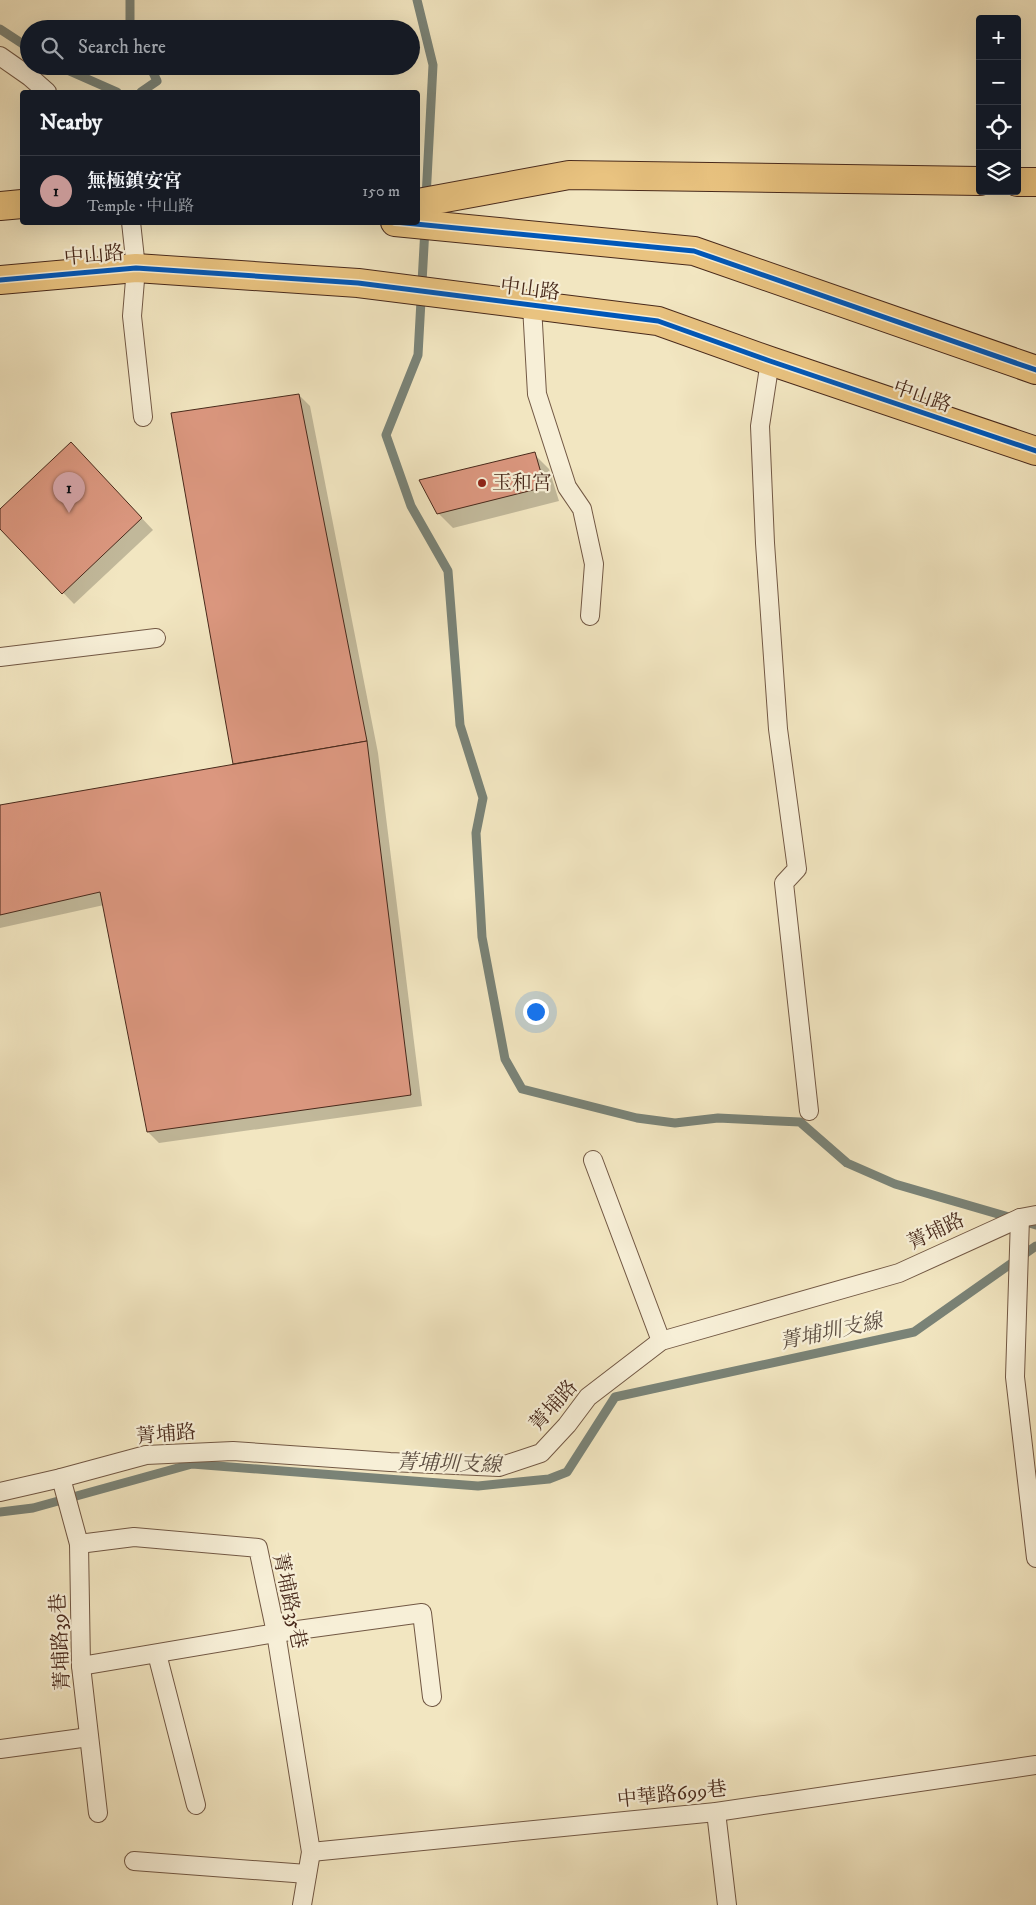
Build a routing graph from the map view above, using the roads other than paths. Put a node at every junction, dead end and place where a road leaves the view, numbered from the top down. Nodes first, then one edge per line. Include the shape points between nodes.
1 (0, 56) edge
2 (20, 70) edge
3 (27, 75) edge
4 (46, 90) edge
5 (976, 181) edge
6 (1021, 182) edge
7 (1036, 182) edge
8 (420, 203) edge
9 (20, 204) edge
10 (0, 206) edge
11 (420, 224) edge
12 (131, 225) edge
13 (136, 268) junction
14 (0, 280) edge
15 (532, 306) junction
16 (770, 361) junction
17 (1036, 370) edge
18 (143, 417) dead end
19 (1036, 451) edge
20 (590, 616) dead end
21 (156, 638) dead end
22 (0, 657) edge
23 (809, 1111) dead end
24 (593, 1160) dead end
25 (1028, 1216) edge
26 (661, 1341) junction
27 (61, 1478) junction
28 (0, 1492) edge
29 (79, 1544) junction
30 (1036, 1558) edge
31 (276, 1633) junction
32 (157, 1654) junction
33 (81, 1666) junction
34 (432, 1697) dead end
35 (89, 1737) junction
36 (0, 1749) edge
37 (1036, 1765) edge
38 (196, 1805) dead end
39 (716, 1812) junction
40 (98, 1813) dead end
41 (311, 1852) junction
42 (134, 1861) dead end
43 (307, 1874) junction
44 (302, 1905) edge
45 (728, 1905) edge

1 - 2 lane
3 - 4 lane
5 - 8 main road via 569,175
6 - 7 main road
9 - 10 main road
11 - 17 main road via 694,251
12 - 13 lane
13 - 14 main road, 中山路
13 - 15 main road, 中山路 via 358,283
13 - 18 lane via 132,316
15 - 16 main road, 中山路 via 658,321
15 - 20 lane via 538,394 567,487 582,509 594,564
16 - 19 main road, 中山路
16 - 23 lane via 760,426 765,543 778,729 797,869 784,883
21 - 22 lane
24 - 26 lane
25 - 26 lane, 菁埔路 via 899,1273
25 - 30 lane, 菁埔路 via 1016,1377
26 - 27 lane, 菁埔路 via 588,1397 541,1452 499,1467 233,1451 146,1455
27 - 28 lane, 菁埔路
27 - 29 lane
29 - 31 lane, 菁埔路35巷 via 134,1537 258,1548
29 - 33 lane, 菁埔路39巷
31 - 32 lane
31 - 34 lane via 422,1613
31 - 41 lane, 菁埔路35巷
32 - 33 lane
32 - 38 lane
33 - 35 lane, 菁埔路39巷
35 - 36 lane
35 - 40 lane, 菁埔路39巷
37 - 39 lane, 中華路699巷
39 - 41 lane, 中華路699巷
39 - 45 lane
41 - 43 lane, 菁埔路35巷
42 - 43 lane
43 - 44 lane, 菁埔路35巷

